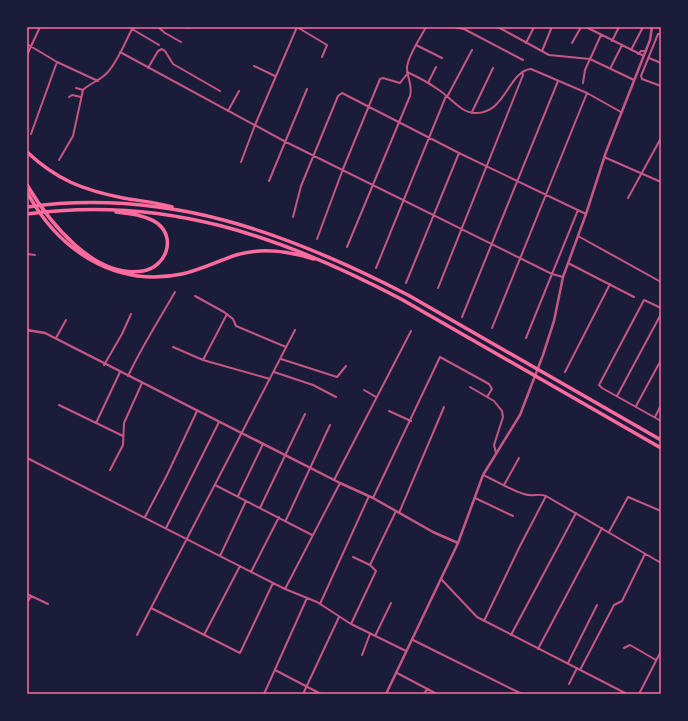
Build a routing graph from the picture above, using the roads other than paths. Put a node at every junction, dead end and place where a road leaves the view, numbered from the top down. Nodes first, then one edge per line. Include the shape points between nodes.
1 (40, 27) edge
2 (160, 27) edge
3 (297, 27) edge
4 (426, 27) edge
5 (454, 27) edge
6 (498, 27) edge
7 (534, 27) edge
8 (581, 27) edge
9 (586, 27) edge
10 (619, 27) edge
11 (643, 27) edge
12 (652, 27) edge
13 (133, 28) edge
14 (551, 29) dead end
15 (661, 34) edge
16 (601, 35) junction
17 (612, 41) junction
18 (181, 42) dead end
19 (526, 43) junction
20 (572, 43) dead end
21 (27, 44) edge
22 (159, 45) dead end
23 (416, 45) junction
24 (622, 45) junction
25 (30, 46) junction
26 (472, 50) dead end
27 (631, 50) junction
28 (542, 51) junction
29 (646, 51) junction
30 (120, 52) junction
31 (638, 54) junction
32 (27, 55) edge
33 (644, 56) junction
34 (322, 57) dead end
35 (442, 58) dead end
36 (649, 58) junction
37 (590, 59) junction
38 (523, 60) dead end
39 (57, 62) junction
40 (661, 63) edge
41 (254, 66) dead end
42 (436, 67) dead end
43 (148, 68) junction
44 (493, 68) dead end
45 (611, 68) junction
46 (522, 72) junction
47 (407, 73) junction
48 (275, 76) junction
49 (634, 80) junction
50 (98, 81) junction
51 (558, 81) junction
52 (428, 83) junction
53 (583, 83) dead end
54 (661, 86) edge
55 (76, 88) dead end
56 (307, 89) dead end
57 (83, 90) junction
58 (220, 91) dead end
59 (239, 91) dead end
60 (587, 93) junction
61 (69, 97) dead end
62 (81, 97) junction
63 (447, 97) junction
64 (368, 107) junction
65 (228, 111) junction
66 (472, 112) junction
67 (621, 112) junction
68 (399, 122) junction
69 (255, 125) junction
70 (31, 134) dead end
71 (428, 137) junction
72 (661, 138) edge
73 (284, 141) junction
74 (27, 152) edge
75 (459, 152) junction
76 (314, 155) junction
77 (604, 157) junction
78 (59, 160) dead end
79 (241, 162) dead end
80 (488, 166) junction
81 (343, 169) junction
82 (642, 174) junction
83 (269, 181) dead end
84 (518, 181) junction
85 (661, 182) edge
86 (373, 184) junction
87 (27, 185) edge
88 (27, 192) edge
89 (547, 196) junction
90 (32, 197) junction
91 (628, 198) dead end
92 (403, 200) junction
93 (27, 207) edge
94 (100, 209) junction
95 (578, 210) junction
96 (186, 211) junction
97 (27, 214) edge
98 (433, 214) junction
99 (586, 214) junction
100 (293, 217) dead end
101 (53, 226) junction
102 (462, 229) junction
103 (578, 236) junction
104 (317, 239) dead end
105 (491, 244) junction
106 (347, 247) dead end
107 (27, 254) edge
108 (35, 255) dead end
109 (522, 259) junction
110 (568, 263) junction
111 (330, 264) junction
112 (376, 268) dead end
113 (552, 274) junction
114 (563, 277) junction
115 (661, 282) edge
116 (406, 283) dead end
117 (610, 284) junction
118 (438, 288) dead end
119 (175, 292) dead end
120 (195, 296) dead end
121 (634, 297) dead end
122 (661, 308) edge
123 (131, 314) dead end
124 (227, 314) junction
125 (661, 314) edge
126 (462, 317) dead end
127 (66, 320) dead end
128 (492, 328) dead end
129 (27, 330) edge
130 (295, 330) dead end
131 (411, 331) dead end
132 (56, 338) junction
133 (526, 338) dead end
134 (173, 347) dead end
135 (286, 347) junction
136 (281, 359) junction
137 (203, 360) junction
138 (661, 360) edge
139 (104, 365) junction
140 (346, 366) dead end
141 (120, 372) junction
142 (274, 372) junction
143 (566, 372) dead end
144 (128, 376) junction
145 (270, 379) junction
146 (142, 383) junction
147 (470, 387) dead end
148 (364, 390) dead end
149 (617, 396) junction
150 (336, 397) dead end
151 (376, 397) junction
152 (487, 397) junction
153 (661, 405) edge
154 (59, 406) dead end
155 (636, 406) junction
156 (444, 407) dead end
157 (197, 410) junction
158 (389, 411) dead end
159 (305, 414) dead end
160 (655, 417) junction
161 (411, 421) junction
162 (661, 421) edge
163 (219, 422) junction
164 (96, 424) junction
165 (330, 425) dead end
166 (242, 434) junction
167 (123, 436) junction
168 (661, 440) edge
169 (263, 444) junction
170 (661, 448) edge
171 (496, 453) junction
172 (284, 454) junction
173 (27, 458) edge
174 (519, 458) dead end
175 (310, 467) junction
176 (110, 470) dead end
177 (483, 475) junction
178 (334, 480) junction
179 (340, 483) junction
180 (215, 485) junction
181 (504, 485) junction
182 (238, 496) junction
183 (369, 496) junction
184 (546, 496) junction
185 (373, 498) junction
186 (475, 498) junction
187 (246, 501) junction
188 (260, 508) junction
189 (396, 511) junction
190 (661, 511) edge
191 (399, 513) junction
192 (576, 513) junction
193 (513, 516) dead end
194 (145, 517) junction
195 (278, 517) junction
196 (286, 521) junction
197 (166, 528) junction
198 (602, 528) junction
199 (609, 532) junction
200 (312, 535) junction
201 (188, 539) junction
202 (458, 543) junction
203 (645, 553) junction
204 (220, 556) junction
205 (353, 557) dead end
206 (661, 563) edge
207 (370, 565) junction
208 (240, 566) junction
209 (251, 572) junction
210 (441, 579) junction
211 (273, 583) junction
212 (285, 589) junction
213 (27, 594) edge
214 (31, 596) junction
215 (307, 598) junction
216 (391, 603) dead end
217 (27, 604) edge
218 (48, 604) dead end
219 (320, 604) junction
220 (597, 605) dead end
221 (151, 608) junction
222 (339, 617) junction
223 (484, 621) junction
224 (351, 624) junction
225 (370, 634) junction
226 (137, 635) dead end
227 (204, 635) junction
228 (511, 635) junction
229 (375, 636) junction
230 (412, 640) junction
231 (624, 648) dead end
232 (538, 649) junction
233 (407, 651) junction
234 (661, 651) edge
235 (362, 655) dead end
236 (656, 660) junction
237 (567, 663) junction
238 (577, 668) junction
239 (275, 670) junction
240 (580, 670) junction
241 (397, 673) junction
242 (569, 684) dead end
243 (306, 687) junction
244 (427, 689) junction
245 (264, 694) edge
246 (303, 694) edge
247 (321, 694) edge
248 (386, 694) edge
249 (424, 694) edge
250 (437, 694) edge
251 (522, 694) edge
252 (627, 694) edge
253 (639, 694) edge

1 - 25 street
2 - 18 street via 165,34
3 - 34 street via 327,45
3 - 48 street
4 - 23 street
5 - 38 street via 464,29
6 - 19 street
7 - 19 street
8 - 20 street
9 - 16 street
10 - 17 street
11 - 27 street
12 - 29 street
13 - 22 street
13 - 30 street
14 - 28 street
15 - 36 street via 658,34
16 - 17 street
16 - 37 street
17 - 24 street
19 - 28 street
21 - 25 street
23 - 35 street
23 - 47 street via 407,65
24 - 27 street
24 - 45 street
25 - 32 street
25 - 39 street
26 - 63 street
27 - 31 street
28 - 37 street via 550,55
29 - 31 street
29 - 33 street
30 - 43 street
30 - 50 street via 107,73
31 - 33 street
33 - 49 street
36 - 40 street
36 - 54 street via 641,77
37 - 45 street
37 - 53 street
39 - 50 street
39 - 70 street
41 - 48 street
42 - 52 street
43 - 58 street via 158,51 162,49 173,64
43 - 65 street
44 - 66 street
45 - 49 street
46 - 51 street via 526,69 535,70
46 - 66 street via 498,104 482,112
46 - 80 street
47 - 52 street
47 - 64 street via 400,83 381,78
47 - 68 street via 411,92
48 - 69 street
49 - 67 street
50 - 57 street
51 - 60 street
51 - 84 street
52 - 63 street
55 - 57 street
56 - 73 street
57 - 62 street
59 - 65 street
60 - 67 street
60 - 89 street
61 - 62 street
62 - 78 street via 73,136
63 - 66 street
63 - 71 street
64 - 68 street
64 - 76 street via 342,93 339,94
64 - 81 street
65 - 69 street
67 - 77 street
68 - 71 street
68 - 86 street
69 - 73 street
69 - 79 street
71 - 75 street
71 - 92 street
72 - 82 street
73 - 76 street
73 - 83 street
74 - 96 highway via 47,170 74,185
75 - 80 street
75 - 98 street
76 - 81 street
76 - 100 street via 299,192
77 - 82 street
77 - 99 street
80 - 84 street
80 - 102 street
81 - 86 street
81 - 104 street
82 - 85 street
82 - 91 street
84 - 89 street
84 - 105 street
86 - 92 street
86 - 106 street
87 - 90 highway
88 - 90 highway
89 - 95 street
89 - 109 street
90 - 101 highway
92 - 98 street
92 - 112 street
93 - 96 highway via 70,202 106,202
94 - 97 highway
94 - 101 highway via 142,216 158,224 164,230 167,242 167,249 161,262 144,271 118,269 81,250
94 - 111 highway via 137,211 224,227 283,244
95 - 99 street
95 - 113 street
96 - 168 highway via 228,220 299,243 366,273
98 - 102 street
98 - 116 street
99 - 103 street
101 - 111 highway via 73,247 93,262 135,276 153,277 184,273 238,255 265,250 288,252
102 - 105 street
102 - 118 street
103 - 110 street
103 - 115 street
105 - 109 street
105 - 126 street
107 - 108 street
109 - 113 street
109 - 128 street
110 - 114 street
110 - 117 street
111 - 170 highway via 401,299
113 - 114 street
113 - 133 street
114 - 171 street via 554,321 529,393 517,422
117 - 121 street
117 - 143 street
119 - 144 street
120 - 124 street
122 - 149 street via 644,300 599,383 602,388
123 - 139 street
124 - 135 street via 234,325
124 - 137 street
125 - 149 street
127 - 132 street
129 - 132 street via 39,331
130 - 135 street
131 - 151 street
132 - 139 street
134 - 137 street
135 - 136 street
136 - 140 street via 337,377
136 - 142 street
137 - 145 street
138 - 155 street
139 - 141 street
141 - 144 street
141 - 164 street
142 - 145 street
142 - 150 street via 313,385
144 - 146 street
145 - 166 street
146 - 157 street
146 - 167 street via 124,424
147 - 152 street
148 - 151 street
149 - 155 street
151 - 178 street
152 - 161 street via 492,389 490,384 440,358
152 - 171 street via 502,411 503,417 494,445
153 - 160 street
154 - 164 street
155 - 160 street
156 - 191 street
157 - 163 street
157 - 194 street
158 - 161 street
159 - 172 street
160 - 162 street
161 - 185 street
163 - 166 street
163 - 197 street
164 - 167 street
165 - 175 street
166 - 169 street
166 - 180 street
167 - 176 street via 123,445
169 - 172 street
169 - 182 street
171 - 177 street
172 - 175 street
172 - 188 street
173 - 194 street
174 - 181 street
175 - 178 street
175 - 196 street
177 - 181 street
177 - 186 street
178 - 179 street
179 - 183 street
179 - 200 street
180 - 182 street
180 - 201 street
181 - 184 street via 527,495
182 - 187 street
183 - 185 street
183 - 219 street
184 - 192 street
184 - 223 street
185 - 189 street
186 - 193 street
186 - 202 street
187 - 188 street
187 - 204 street
188 - 195 street
189 - 191 street
189 - 207 street
190 - 199 street via 628,497
191 - 202 street
192 - 198 street
192 - 228 street
194 - 197 street
195 - 196 street
195 - 209 street
196 - 200 street
197 - 201 street
198 - 199 street
198 - 232 street
199 - 203 street
200 - 212 street
201 - 204 street
201 - 221 street
202 - 210 street
203 - 206 street
203 - 240 street via 622,601 614,605
204 - 208 street
205 - 207 street
207 - 224 street via 375,568 375,573
208 - 209 street
208 - 227 street
209 - 211 street
210 - 223 street
210 - 230 street
211 - 212 street
211 - 227 street via 242,652 238,653
212 - 215 street
213 - 214 street
214 - 217 street
214 - 218 street
215 - 219 street
215 - 239 street
216 - 229 street
219 - 222 street
220 - 237 street
221 - 226 street
221 - 227 street
222 - 224 street
222 - 243 street
223 - 228 street
224 - 225 street
225 - 229 street
225 - 235 street
228 - 232 street
229 - 233 street
230 - 233 street
230 - 251 street
231 - 236 street via 630,645
232 - 237 street
233 - 241 street
234 - 236 street
236 - 253 street
237 - 238 street
238 - 240 street
238 - 242 street
239 - 243 street
239 - 245 street
240 - 252 street
241 - 244 street
241 - 248 street
243 - 246 street
243 - 247 street
244 - 249 street
244 - 250 street

